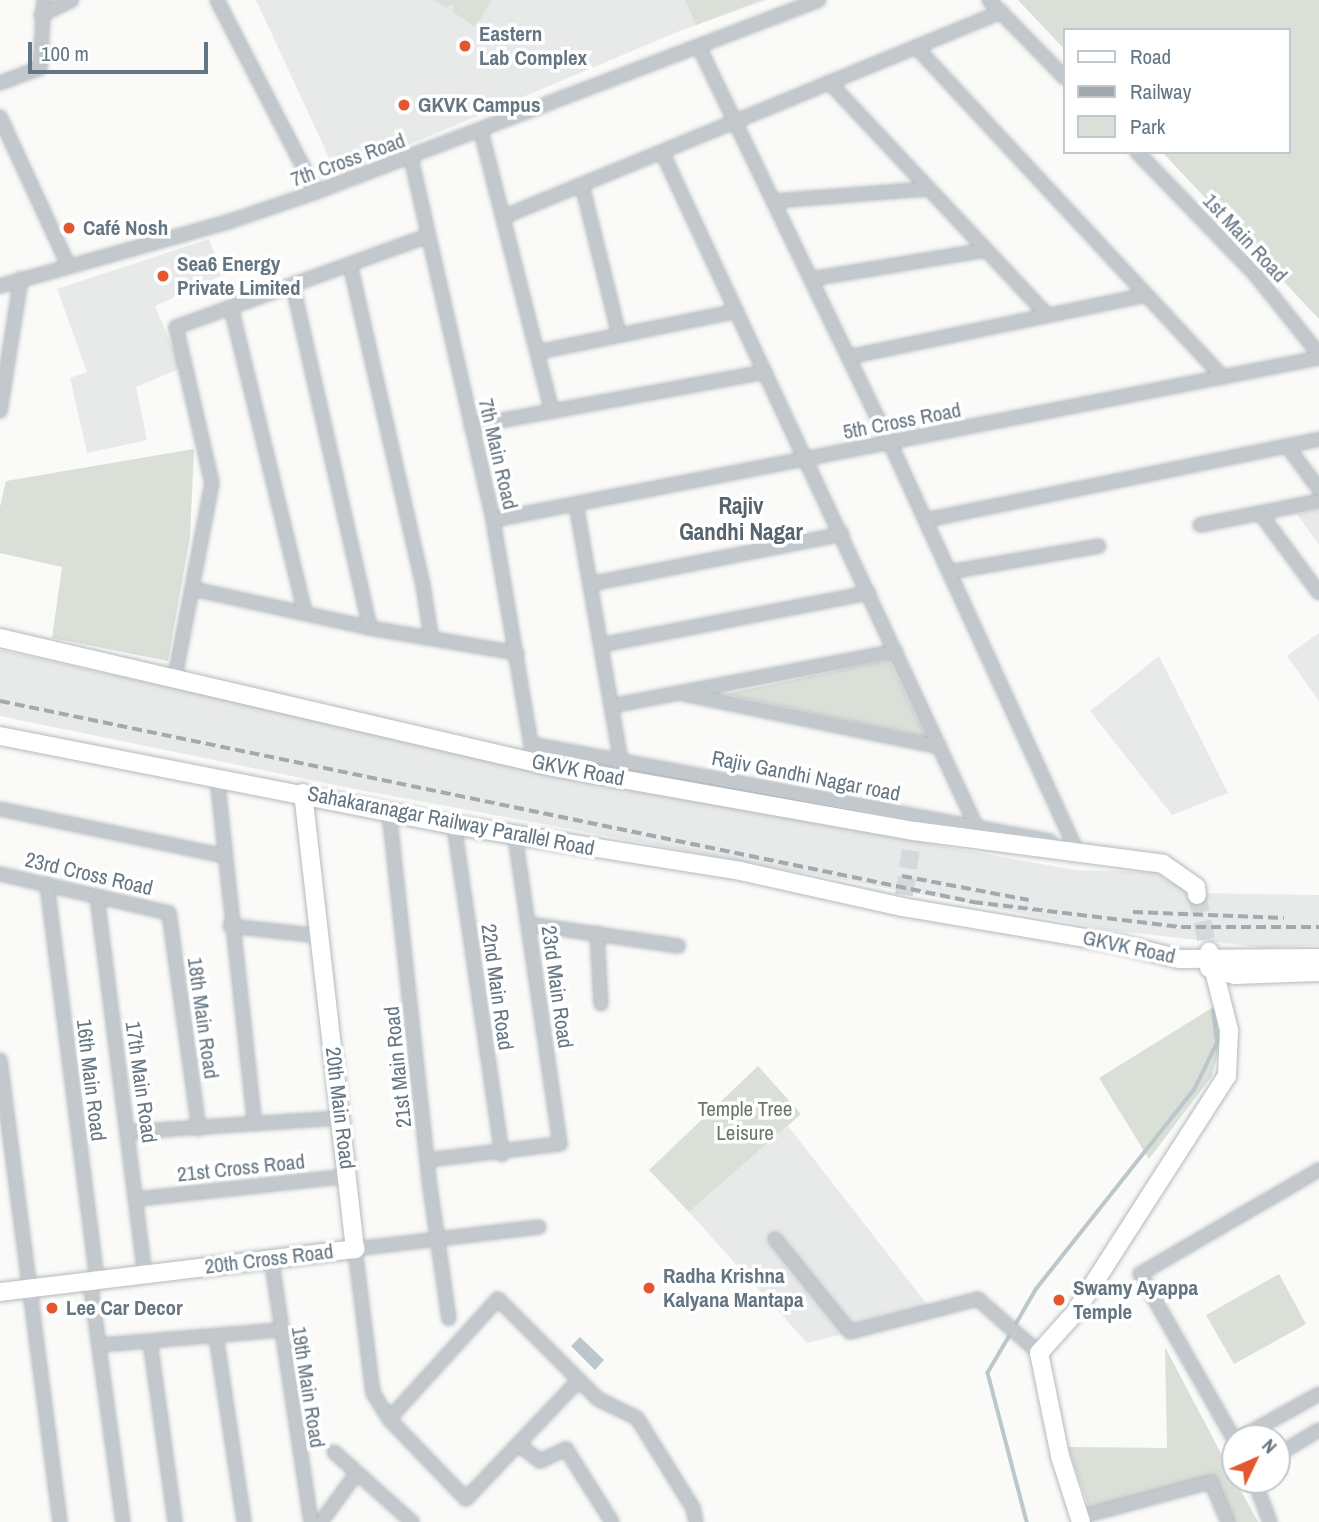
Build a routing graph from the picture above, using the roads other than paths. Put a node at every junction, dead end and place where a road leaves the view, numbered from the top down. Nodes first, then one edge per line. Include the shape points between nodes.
1 (44, 0) edge
2 (72, 0) edge
3 (217, 0) edge
4 (820, 0) edge
5 (989, 0) edge
6 (1000, 12) junction
7 (41, 15) junction
8 (699, 47) junction
9 (916, 47) junction
10 (1064, 77) edge
11 (829, 82) junction
12 (0, 83) edge
13 (0, 117) edge
14 (735, 121) junction
15 (481, 131) junction
16 (662, 152) junction
17 (1139, 154) edge
18 (411, 158) junction
19 (582, 185) junction
20 (928, 189) junction
21 (316, 192) junction
22 (774, 201) junction
23 (503, 217) junction
24 (428, 236) junction
25 (986, 250) junction
26 (350, 264) junction
27 (68, 265) junction
28 (21, 279) junction
29 (811, 279) junction
30 (293, 285) junction
31 (0, 286) edge
32 (1144, 295) junction
33 (231, 307) junction
34 (737, 312) junction
35 (1047, 316) junction
36 (618, 335) junction
37 (538, 352) junction
38 (1319, 356) edge
39 (849, 357) junction
40 (765, 372) junction
41 (1223, 377) junction
42 (0, 411) edge
43 (552, 411) junction
44 (471, 426) junction
45 (1319, 439) edge
46 (890, 443) junction
47 (1287, 446) junction
48 (807, 459) junction
49 (1319, 489) edge
50 (1319, 501) edge
51 (576, 504) junction
52 (1259, 513) junction
53 (493, 520) junction
54 (926, 520) junction
55 (1200, 525) dead end
56 (842, 534) junction
57 (1099, 546) dead end
58 (949, 572) junction
59 (590, 583) junction
60 (192, 589) junction
61 (869, 593) junction
62 (1319, 593) edge
63 (305, 613) junction
64 (370, 628) junction
65 (430, 636) junction
66 (0, 638) edge
67 (601, 645) junction
68 (896, 651) junction
69 (517, 653) junction
70 (175, 677) junction
71 (678, 693) junction
72 (611, 706) junction
73 (0, 736) edge
74 (940, 747) junction
75 (533, 753) junction
76 (621, 761) junction
77 (217, 777) junction
78 (303, 793) junction
79 (0, 809) edge
80 (390, 811) junction
81 (454, 825) junction
82 (978, 828) junction
83 (515, 835) junction
84 (1077, 850) junction
85 (224, 856) junction
86 (0, 874) edge
87 (47, 884) junction
88 (1196, 891) tunnel mouth
89 (97, 896) junction
90 (903, 901) joint
91 (169, 913) joint
92 (528, 923) junction
93 (230, 926) junction
94 (597, 933) junction
95 (320, 936) junction
96 (678, 946) dead end
97 (1319, 958) edge
98 (1212, 959) junction
99 (1319, 972) edge
100 (601, 1004) dead end
101 (0, 1060) edge
102 (340, 1118) junction
103 (255, 1125) junction
104 (199, 1129) junction
105 (128, 1132) junction
106 (502, 1154) junction
107 (427, 1160) junction
108 (1319, 1170) edge
109 (349, 1176) junction
110 (136, 1199) junction
111 (539, 1227) dead end
112 (437, 1239) junction
113 (775, 1239) dead end
114 (355, 1249) junction
115 (271, 1257) junction
116 (145, 1274) junction
117 (93, 1280) junction
118 (28, 1288) junction
119 (0, 1292) edge
120 (449, 1319) dead end
121 (279, 1330) junction
122 (216, 1336) junction
123 (150, 1341) junction
124 (101, 1345) junction
125 (1039, 1353) junction
126 (579, 1380) junction
127 (1319, 1394) edge
128 (389, 1419) junction
129 (1225, 1424) edge
130 (1265, 1424) edge
131 (1319, 1431) edge
132 (518, 1444) junction
133 (1291, 1447) edge
134 (334, 1452) dead end
135 (356, 1474) junction
136 (1259, 1494) edge
137 (1080, 1520) edge
138 (61, 1522) edge
139 (123, 1522) edge
140 (175, 1522) edge
141 (244, 1522) edge
142 (312, 1522) edge
143 (321, 1522) edge
144 (412, 1522) edge
145 (612, 1522) edge
146 (696, 1522) edge
147 (1228, 1522) edge
148 (1270, 1522) edge

1 - 7 street
2 - 7 street
3 - 21 street
4 - 8 street, 7th Cross Road
5 - 6 street
6 - 9 street
6 - 10 street
7 - 12 street via 40,68
8 - 14 street
8 - 15 street, 7th Cross Road
9 - 11 street
9 - 32 street
11 - 14 street
11 - 20 street
13 - 27 street
14 - 16 street
14 - 22 street
15 - 18 street, 7th Cross Road
15 - 23 street
16 - 19 street
16 - 34 street
17 - 38 street, 1st Main Road via 1254,273
18 - 21 street, 7th Cross Road
18 - 24 street, 7th Main Road
19 - 23 street
19 - 36 street
20 - 22 street
20 - 25 street
21 - 27 street, 7th Cross Road via 228,222
22 - 29 street
23 - 37 street
24 - 26 street
24 - 44 street, 7th Main Road
25 - 29 street
25 - 35 street
26 - 30 street
26 - 65 street via 423,585
27 - 28 street, 7th Cross Road
28 - 31 street, 7th Cross Road
28 - 42 street
29 - 39 street
30 - 33 street
30 - 64 street
32 - 35 street
32 - 41 street
33 - 60 street via 177,327 212,483
33 - 63 street
34 - 36 street
34 - 40 street
35 - 39 street
36 - 37 street
37 - 43 street
38 - 41 street, 5th Cross Road
39 - 46 street
40 - 43 street
40 - 48 street
41 - 46 street, 5th Cross Road
43 - 44 street
44 - 53 street, 7th Main Road
45 - 47 street
46 - 48 street, 5th Cross Road
46 - 54 street
47 - 49 street
47 - 54 street
48 - 51 street, 5th Cross Road
48 - 56 street
50 - 52 street
51 - 53 street, 5th Cross Road
51 - 59 street
52 - 55 street
52 - 62 street
53 - 69 street, 7th Main Road
54 - 58 street
56 - 59 street
56 - 61 street
57 - 58 street
58 - 84 street
59 - 67 street
60 - 63 street
60 - 70 street
61 - 67 street
61 - 68 street
63 - 64 street
64 - 65 street
65 - 69 street
66 - 70 street, GKVK Road
67 - 72 street
68 - 71 street
68 - 74 street
69 - 75 street, 7th Main Road
70 - 75 street, GKVK Road
71 - 72 street
71 - 74 street
72 - 76 street
73 - 77 street, Sahakaranagar Railway Parallel Road
74 - 82 street
75 - 76 street, Rajiv Gandhi Nagar road
75 - 84 street, GKVK Road via 913,836
76 - 82 street, Rajiv Gandhi Nagar road
77 - 78 street, Sahakaranagar Railway Parallel Road
77 - 85 street
78 - 80 street, Sahakaranagar Railway Parallel Road
78 - 95 street, 20th Main Road
79 - 85 street
80 - 81 street, Sahakaranagar Railway Parallel Road
80 - 107 street, 21st Main Road
81 - 83 street, Sahakaranagar Railway Parallel Road
81 - 106 street, 22nd Main Road
82 - 84 street, Rajiv Gandhi Nagar road
83 - 90 street, Sahakaranagar Railway Parallel Road
83 - 92 street, 23rd Main Road
84 - 88 street, GKVK Road via 1163,864
85 - 93 street
86 - 87 street, 23rd Cross Road
87 - 89 street, 23rd Cross Road
87 - 117 street, 16th Main Road
89 - 91 street, 23rd Cross Road
89 - 105 street, 17th Main Road
90 - 98 street, GKVK Road via 1185,959
91 - 104 street, 18th Main Road
92 - 94 street
92 - 106 street, 23rd Main Road via 560,1144
93 - 95 street
93 - 103 street
94 - 96 street
94 - 100 street
95 - 102 street, 20th Main Road
97 - 98 street, GKVK Road
98 - 99 street, GKVK Road via 1235,975
98 - 125 street via 1229,1030 1227,1076 1074,1314
101 - 118 street
102 - 103 street
102 - 109 street, 20th Main Road
103 - 104 street
104 - 105 street
105 - 110 street, 17th Main Road
106 - 107 street
107 - 112 street, 21st Main Road
108 - 129 street via 1140,1274
109 - 110 street, 21st Cross Road
109 - 114 street, 20th Main Road
110 - 116 street, 17th Main Road
111 - 112 street, 20th Cross Road
112 - 114 street, 20th Cross Road
112 - 120 street, 21st Main Road
113 - 125 street via 850,1332 978,1299
114 - 115 street, 20th Cross Road
114 - 128 street, 20th Main Road via 373,1392
115 - 116 street, 20th Cross Road
115 - 121 street, 19th Main Road
116 - 117 street, 20th Cross Road
117 - 118 street, 20th Cross Road
117 - 124 street, 16th Main Road
118 - 119 street, 20th Cross Road
118 - 138 street
121 - 122 street
121 - 142 street, 19th Main Road
122 - 123 street
122 - 141 street
123 - 124 street
123 - 140 street
124 - 139 street, 16th Main Road
125 - 137 street via 1060,1456
126 - 128 street via 496,1299
126 - 132 street
126 - 146 street via 598,1399 637,1418 693,1508
127 - 130 street
128 - 132 street, 20th Main Road via 466,1499
131 - 133 street
132 - 145 street via 540,1461 566,1449
134 - 135 street
135 - 143 street
135 - 144 street
136 - 148 street
137 - 147 street via 1211,1482

